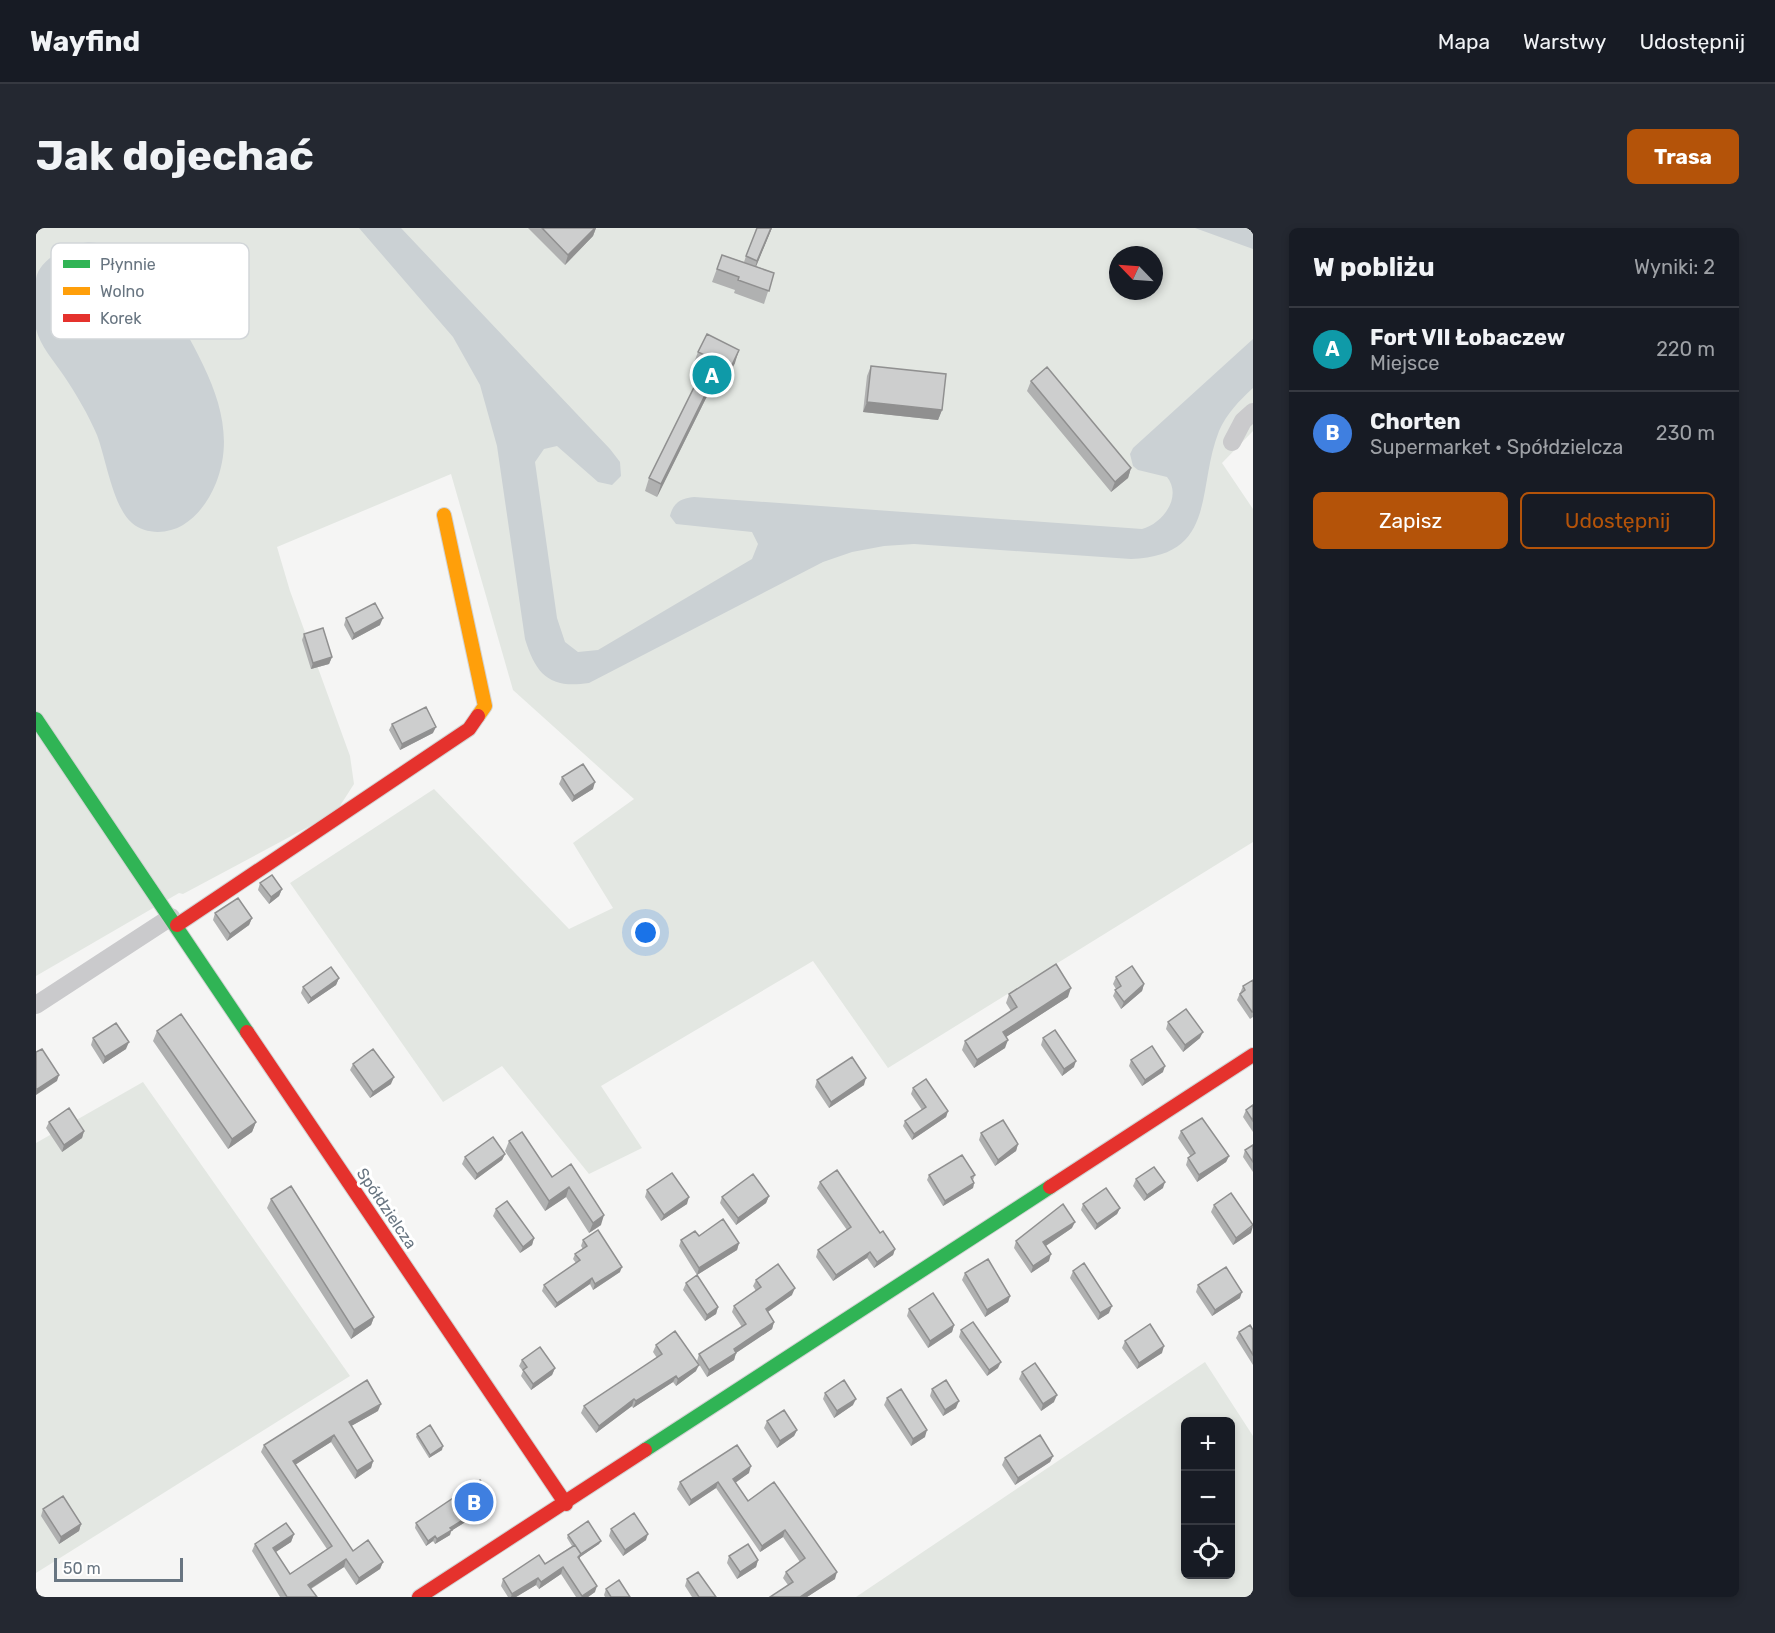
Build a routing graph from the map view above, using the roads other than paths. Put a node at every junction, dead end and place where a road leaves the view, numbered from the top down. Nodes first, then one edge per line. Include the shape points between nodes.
1 (1253, 412) edge
2 (1232, 442) dead end
3 (444, 516) dead end
4 (36, 719) edge
5 (176, 924) junction
6 (36, 1005) edge
7 (1253, 1055) edge
8 (566, 1504) junction
9 (418, 1597) edge

1 - 2 street via 1243,421
3 - 5 street via 485,706 469,729
4 - 5 street, Spółdzielcza
5 - 6 street
5 - 8 street, Spółdzielcza
7 - 8 street
8 - 9 street

